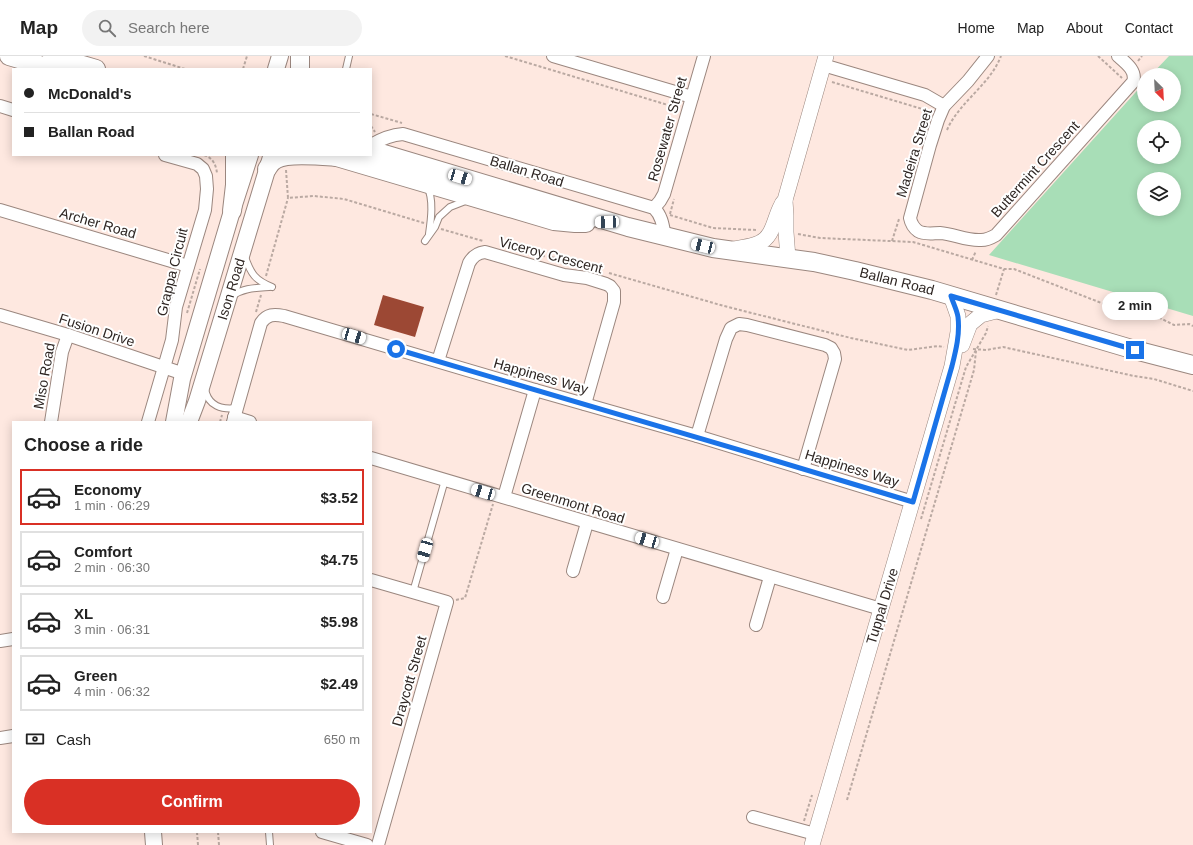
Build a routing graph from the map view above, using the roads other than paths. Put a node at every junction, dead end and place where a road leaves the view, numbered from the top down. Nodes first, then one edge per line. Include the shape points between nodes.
1 (9, 56) edge
2 (52, 56) edge
3 (300, 56) edge
4 (348, 56) edge
5 (553, 56) edge
6 (704, 56) edge
7 (988, 56) edge
8 (1118, 56) edge
9 (582, 60) edge
10 (824, 60) edge
11 (50, 68) edge
12 (93, 68) edge
13 (296, 68) edge
14 (300, 68) edge
15 (346, 68) edge
16 (687, 96) junction
17 (0, 106) edge
18 (944, 106) junction
19 (12, 110) edge
20 (372, 144) edge
21 (372, 150) edge
22 (169, 156) edge
23 (235, 156) edge
24 (250, 156) edge
25 (334, 156) edge
26 (275, 160) edge
27 (426, 183) junction
28 (475, 197) junction
29 (0, 210) edge
30 (232, 211) junction
31 (656, 212) junction
32 (607, 222) junction
33 (432, 226) junction
34 (914, 226) joint
35 (778, 232) junction
36 (665, 237) junction
37 (427, 238) dead end
38 (243, 250) junction
39 (726, 250) junction
40 (788, 258) junction
41 (188, 266) junction
42 (951, 296) junction
43 (227, 302) junction
44 (1000, 310) junction
45 (0, 316) edge
46 (68, 335) junction
47 (959, 348) junction
48 (438, 361) junction
49 (1193, 365) edge
50 (164, 367) junction
51 (205, 373) junction
52 (184, 374) junction
53 (535, 390) junction
54 (585, 404) junction
55 (235, 416) edge
56 (51, 421) edge
57 (148, 421) edge
58 (174, 421) edge
59 (189, 421) edge
60 (248, 421) edge
61 (697, 436) junction
62 (372, 458) edge
63 (803, 469) junction
64 (445, 480) junction
65 (500, 496) junction
66 (913, 502) junction
67 (587, 523) junction
68 (677, 549) junction
69 (573, 571) dead end
70 (770, 577) junction
71 (372, 580) edge
72 (412, 592) junction
73 (663, 597) dead end
74 (881, 609) junction
75 (756, 625) dead end
76 (12, 639) edge
77 (0, 641) edge
78 (12, 736) edge
79 (0, 738) edge
80 (754, 817) dead end
81 (154, 833) edge
82 (269, 833) edge
83 (325, 833) edge
84 (813, 840) edge
85 (154, 845) edge
86 (270, 845) edge
87 (367, 845) edge
88 (378, 845) edge

1 - 11 main road
2 - 12 main road
3 - 13 main road
3 - 14 main road
4 - 15 lane
5 - 9 street
6 - 16 street, Rosewater Street
7 - 18 street, Madeira Street
8 - 34 street, Buttermint Crescent via 1131,69 1134,75 1133,82 996,235 977,240 926,233 918,231
9 - 16 street
10 - 18 street via 925,95
10 - 35 street via 785,200 786,215
16 - 31 street, Rosewater Street via 664,194
17 - 19 street
18 - 34 street, Madeira Street via 930,145 910,218
20 - 31 street, Ballan Road via 384,138 403,134
21 - 32 main road, Ballan Road
22 - 41 street, Grappa Circuit via 197,164 206,176 205,210
23 - 30 main road
24 - 30 main road, Ison Road
25 - 26 main road, Ballan Road
25 - 27 main road, Ballan Road
26 - 38 main road, Ison Road
27 - 28 main road, Ballan Road
27 - 33 lane
28 - 32 main road, Ballan Road via 554,221
28 - 33 lane via 450,207
29 - 41 street, Archer Road
30 - 52 main road, Ison Road
31 - 36 street
32 - 36 main road, Ballan Road
33 - 37 lane
35 - 39 street via 759,243
35 - 40 street
36 - 39 main road, Ballan Road
38 - 43 main road, Ison Road
38 - 43 lane via 248,267 263,286 241,291
39 - 40 main road, Ballan Road
40 - 42 main road, Ballan Road via 855,271
41 - 50 street, Grappa Circuit via 176,307 173,333
42 - 44 main road, Ballan Road
42 - 47 street, Tuppal Drive via 958,316
43 - 51 main road, Ison Road
44 - 47 street, Tuppal Drive via 981,316 970,324
44 - 49 main road, Ballan Road
45 - 46 street, Fusion Drive
46 - 50 street, Fusion Drive
46 - 56 street, Miso Road via 62,352
47 - 66 street, Tuppal Drive
48 - 53 street, Happiness Way
48 - 54 street, Viceroy Crescent via 469,263 475,255 485,252 564,275 587,278 610,286 615,296
48 - 55 street, Happiness Way via 284,316 269,316 261,323
50 - 52 street, Fusion Drive
50 - 57 street, Grappa Circuit
51 - 52 main road
51 - 55 lane via 206,393 211,402
51 - 59 main road, Ison Road
52 - 58 main road, Ison Road
53 - 54 street, Happiness Way
53 - 65 street
54 - 61 street, Happiness Way
55 - 60 street
61 - 63 street, Happiness Way
61 - 63 street via 731,328 739,324 747,325 816,342 831,348 835,359
62 - 64 street, Greenmont Road
63 - 66 street, Happiness Way
64 - 65 street, Greenmont Road
64 - 72 lane
65 - 67 street, Greenmont Road
66 - 74 street, Tuppal Drive
67 - 68 street, Greenmont Road
67 - 69 street
68 - 70 street, Greenmont Road
68 - 73 street
70 - 74 street, Greenmont Road
70 - 75 street
71 - 72 street
72 - 88 street, Draycott Street via 447,602
74 - 84 street, Tuppal Drive
76 - 77 street
78 - 79 street
80 - 84 street
81 - 85 main road
82 - 86 lane
83 - 87 street

